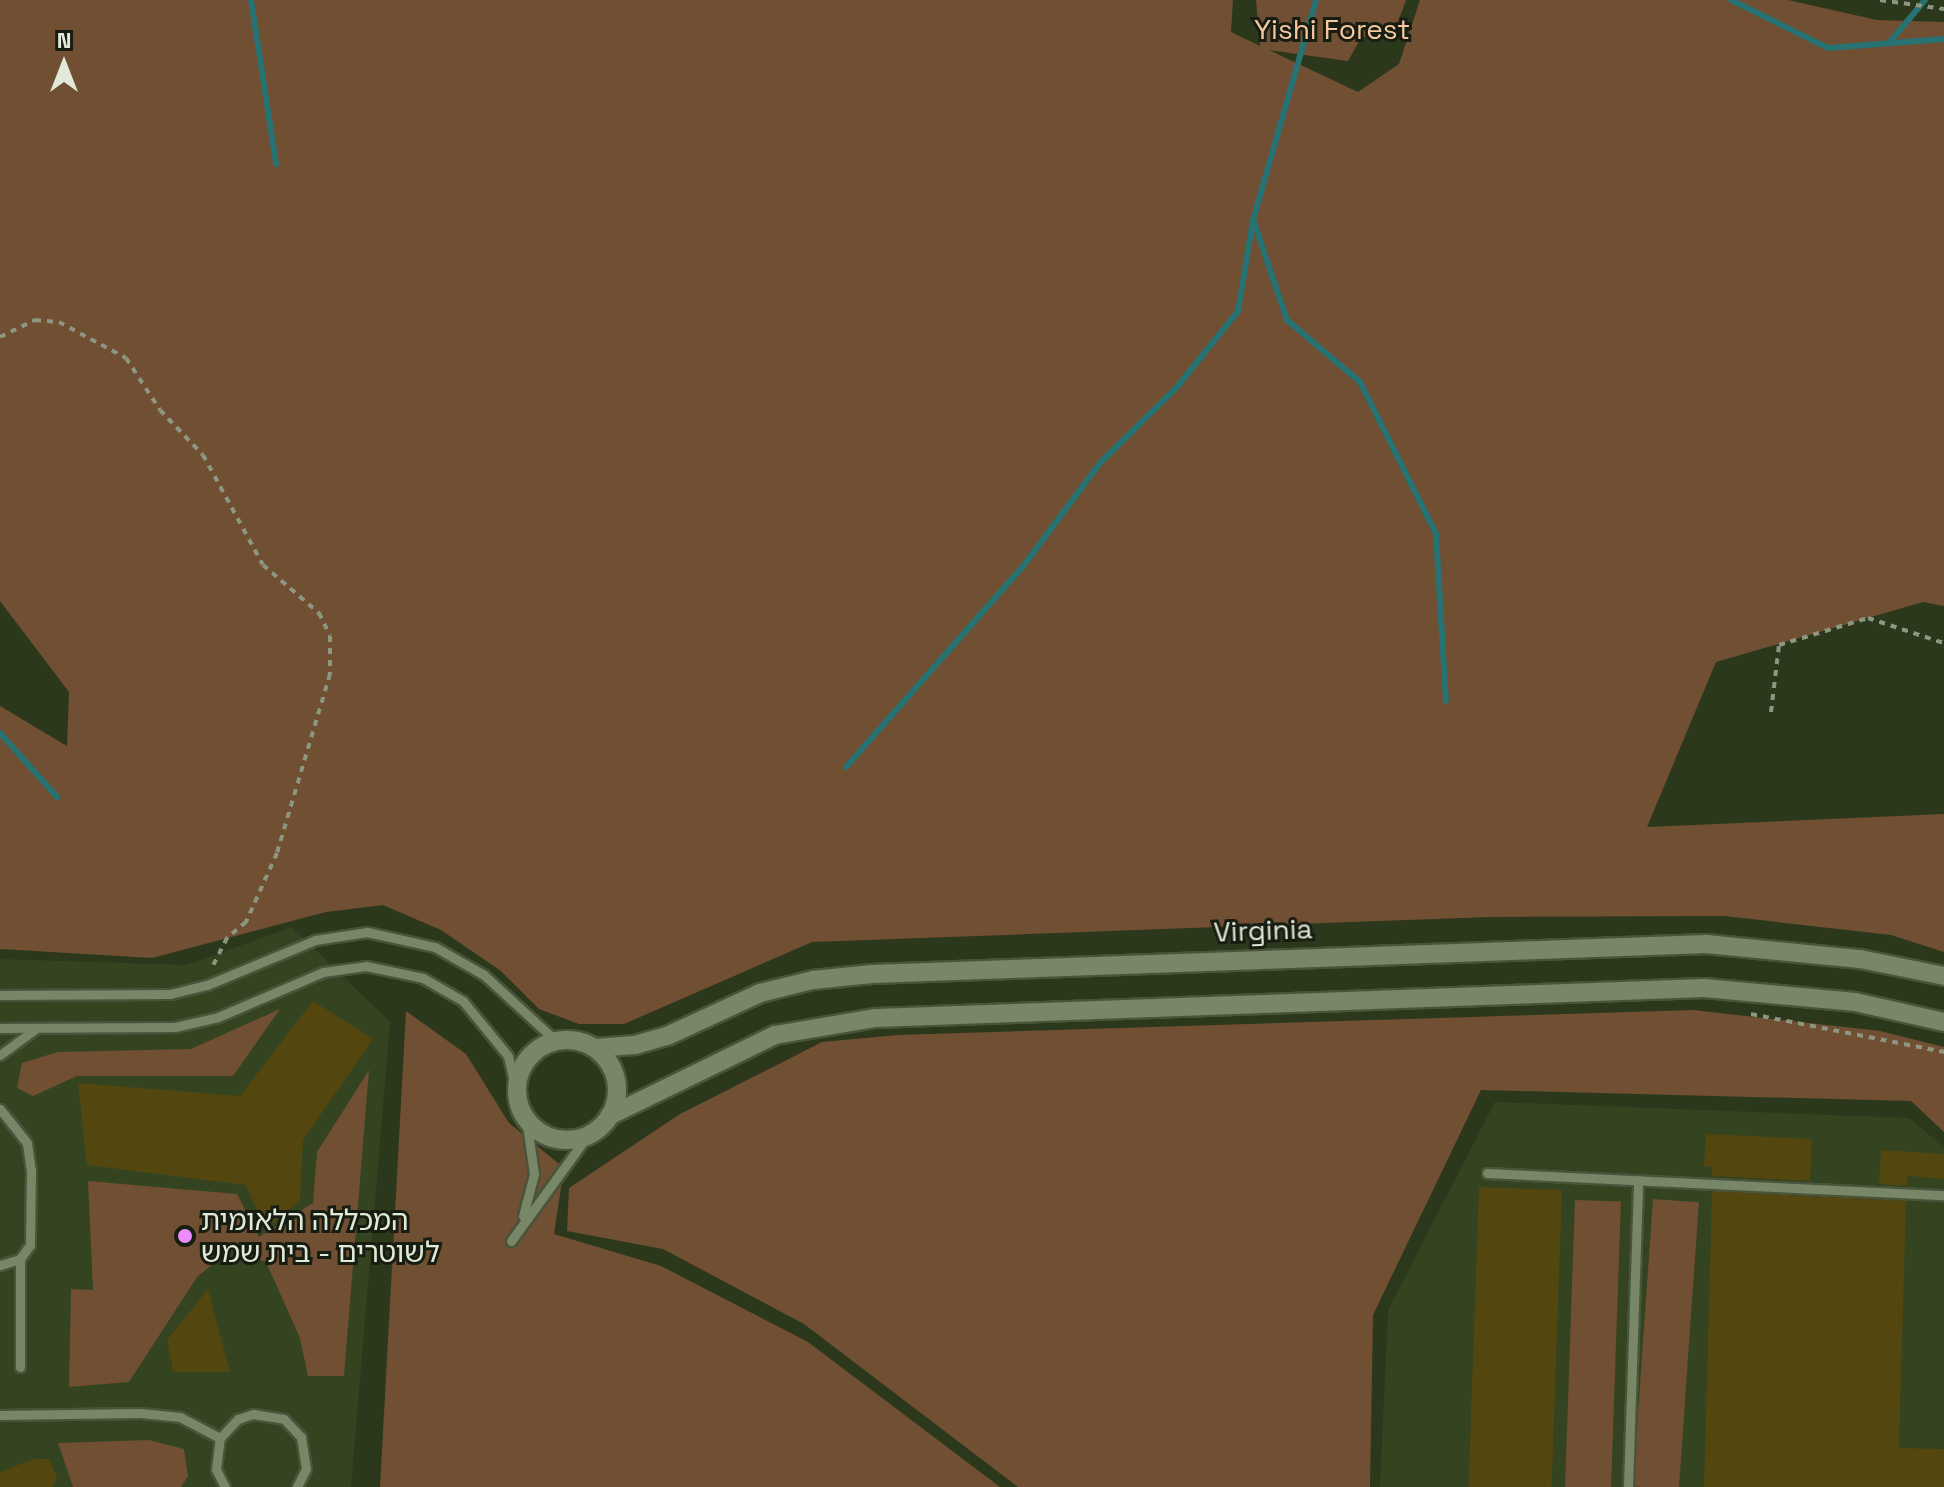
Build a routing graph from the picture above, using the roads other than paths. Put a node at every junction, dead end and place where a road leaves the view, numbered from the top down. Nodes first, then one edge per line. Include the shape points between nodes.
1 (1944, 976) edge
2 (0, 995) edge
3 (1944, 1022) edge
4 (0, 1028) edge
5 (35, 1029) junction
6 (556, 1041) junction
7 (595, 1048) junction
8 (0, 1055) edge
9 (517, 1094) junction
10 (0, 1109) edge
11 (609, 1116) junction
12 (526, 1118) junction
13 (588, 1135) junction
14 (1487, 1173) dead end
15 (1638, 1180) junction
16 (1944, 1195) edge
17 (521, 1224) junction
18 (511, 1241) dead end
19 (20, 1259) junction
20 (0, 1265) edge
21 (20, 1367) dead end
22 (0, 1415) edge
23 (220, 1438) junction
24 (299, 1486) edge
25 (225, 1487) edge
26 (1628, 1487) edge

1 - 7 street, Virginia via 1860,959 1706,944 872,974 760,993 667,1036
2 - 6 lane via 129,998 207,985 315,940 367,932 435,947 484,975
3 - 11 street via 1855,1002 1704,988 876,1018 775,1035
4 - 5 lane
5 - 8 lane
5 - 9 lane via 175,1027 218,1017 323,972 366,966 423,978 463,1001 508,1056
6 - 7 street
6 - 9 street via 531,1054 518,1079
7 - 11 street via 614,1071 615,1102
9 - 12 street
10 - 19 lane via 27,1143 31,1170 30,1245
11 - 13 street
12 - 13 street via 560,1139
12 - 17 lane via 534,1174
13 - 17 lane
14 - 15 lane
15 - 16 lane
15 - 26 lane
17 - 18 lane
19 - 20 lane
19 - 21 lane
22 - 23 lane via 180,1417
23 - 24 lane via 238,1419 253,1414 284,1419 301,1437 306,1453
23 - 25 lane via 216,1469

